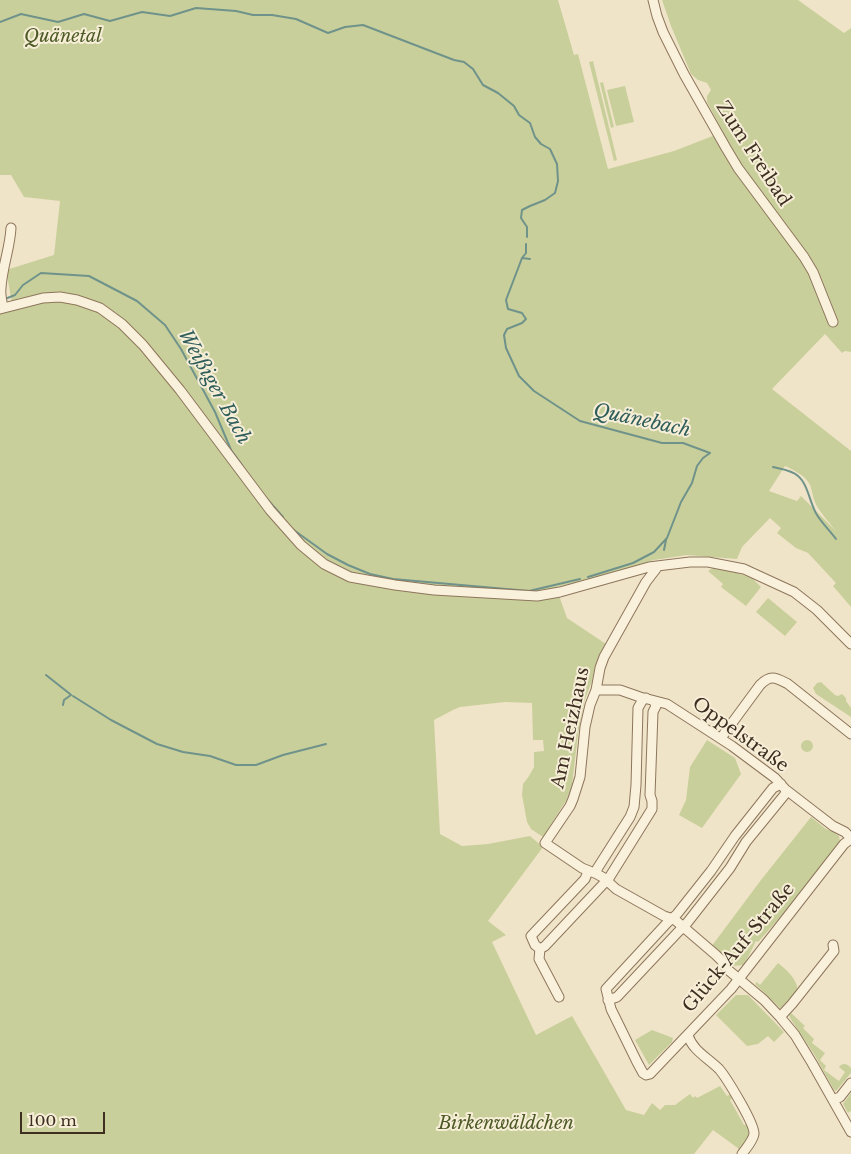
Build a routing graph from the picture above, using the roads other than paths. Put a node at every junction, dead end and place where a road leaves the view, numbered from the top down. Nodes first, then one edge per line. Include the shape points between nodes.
1 (653, 0) edge
2 (11, 228) dead end
3 (2, 304) edge
4 (833, 322) dead end
5 (657, 566) junction
6 (851, 644) edge
7 (596, 690) junction
8 (650, 700) junction
9 (851, 734) edge
10 (721, 738) junction
11 (783, 787) junction
12 (851, 838) edge
13 (593, 872) junction
14 (607, 880) junction
15 (672, 918) junction
16 (683, 926) junction
17 (833, 945) dead end
18 (537, 947) junction
19 (740, 979) junction
20 (559, 997) dead end
21 (608, 1000) junction
22 (780, 1017) junction
23 (688, 1035) junction
24 (851, 1083) edge
25 (833, 1100) junction
26 (851, 1132) edge
27 (742, 1154) edge

1 - 4 street, Zum Freibad via 664,34 687,81 738,168 804,257
2 - 3 street via 1,287
3 - 5 street via 60,297 100,308 122,324 180,390 289,532 324,564 350,577 434,590 537,596
5 - 6 street via 708,562 744,569 799,595
5 - 7 street, Am Heizhaus via 604,657
7 - 8 street, Oppelstraße via 620,690
7 - 13 street, Am Heizhaus via 585,727 578,784 570,806 545,843
8 - 10 street, Oppelstraße via 667,704
8 - 13 street via 642,701 638,708 634,807
8 - 14 street via 656,706 653,712 652,809
9 - 10 street via 788,684 772,677 764,680
10 - 11 street, Oppelstraße
11 - 12 street, Oppelstraße
11 - 15 street via 773,788
11 - 16 street via 786,793
12 - 19 street, Glück-Auf-Straße
13 - 14 street
13 - 18 street via 531,936
14 - 15 street via 616,889
14 - 18 street via 545,946
15 - 16 street
15 - 21 street via 606,989
16 - 19 street
16 - 21 street via 617,996
17 - 22 street via 834,951
18 - 20 street via 539,959
19 - 22 street
19 - 23 street, Glück-Auf-Straße
21 - 23 street via 643,1073 650,1074
22 - 25 street via 795,1035
23 - 27 street, Glück-Auf-Straße via 692,1044 726,1078 753,1127 754,1135
24 - 25 street via 840,1097
25 - 26 street

